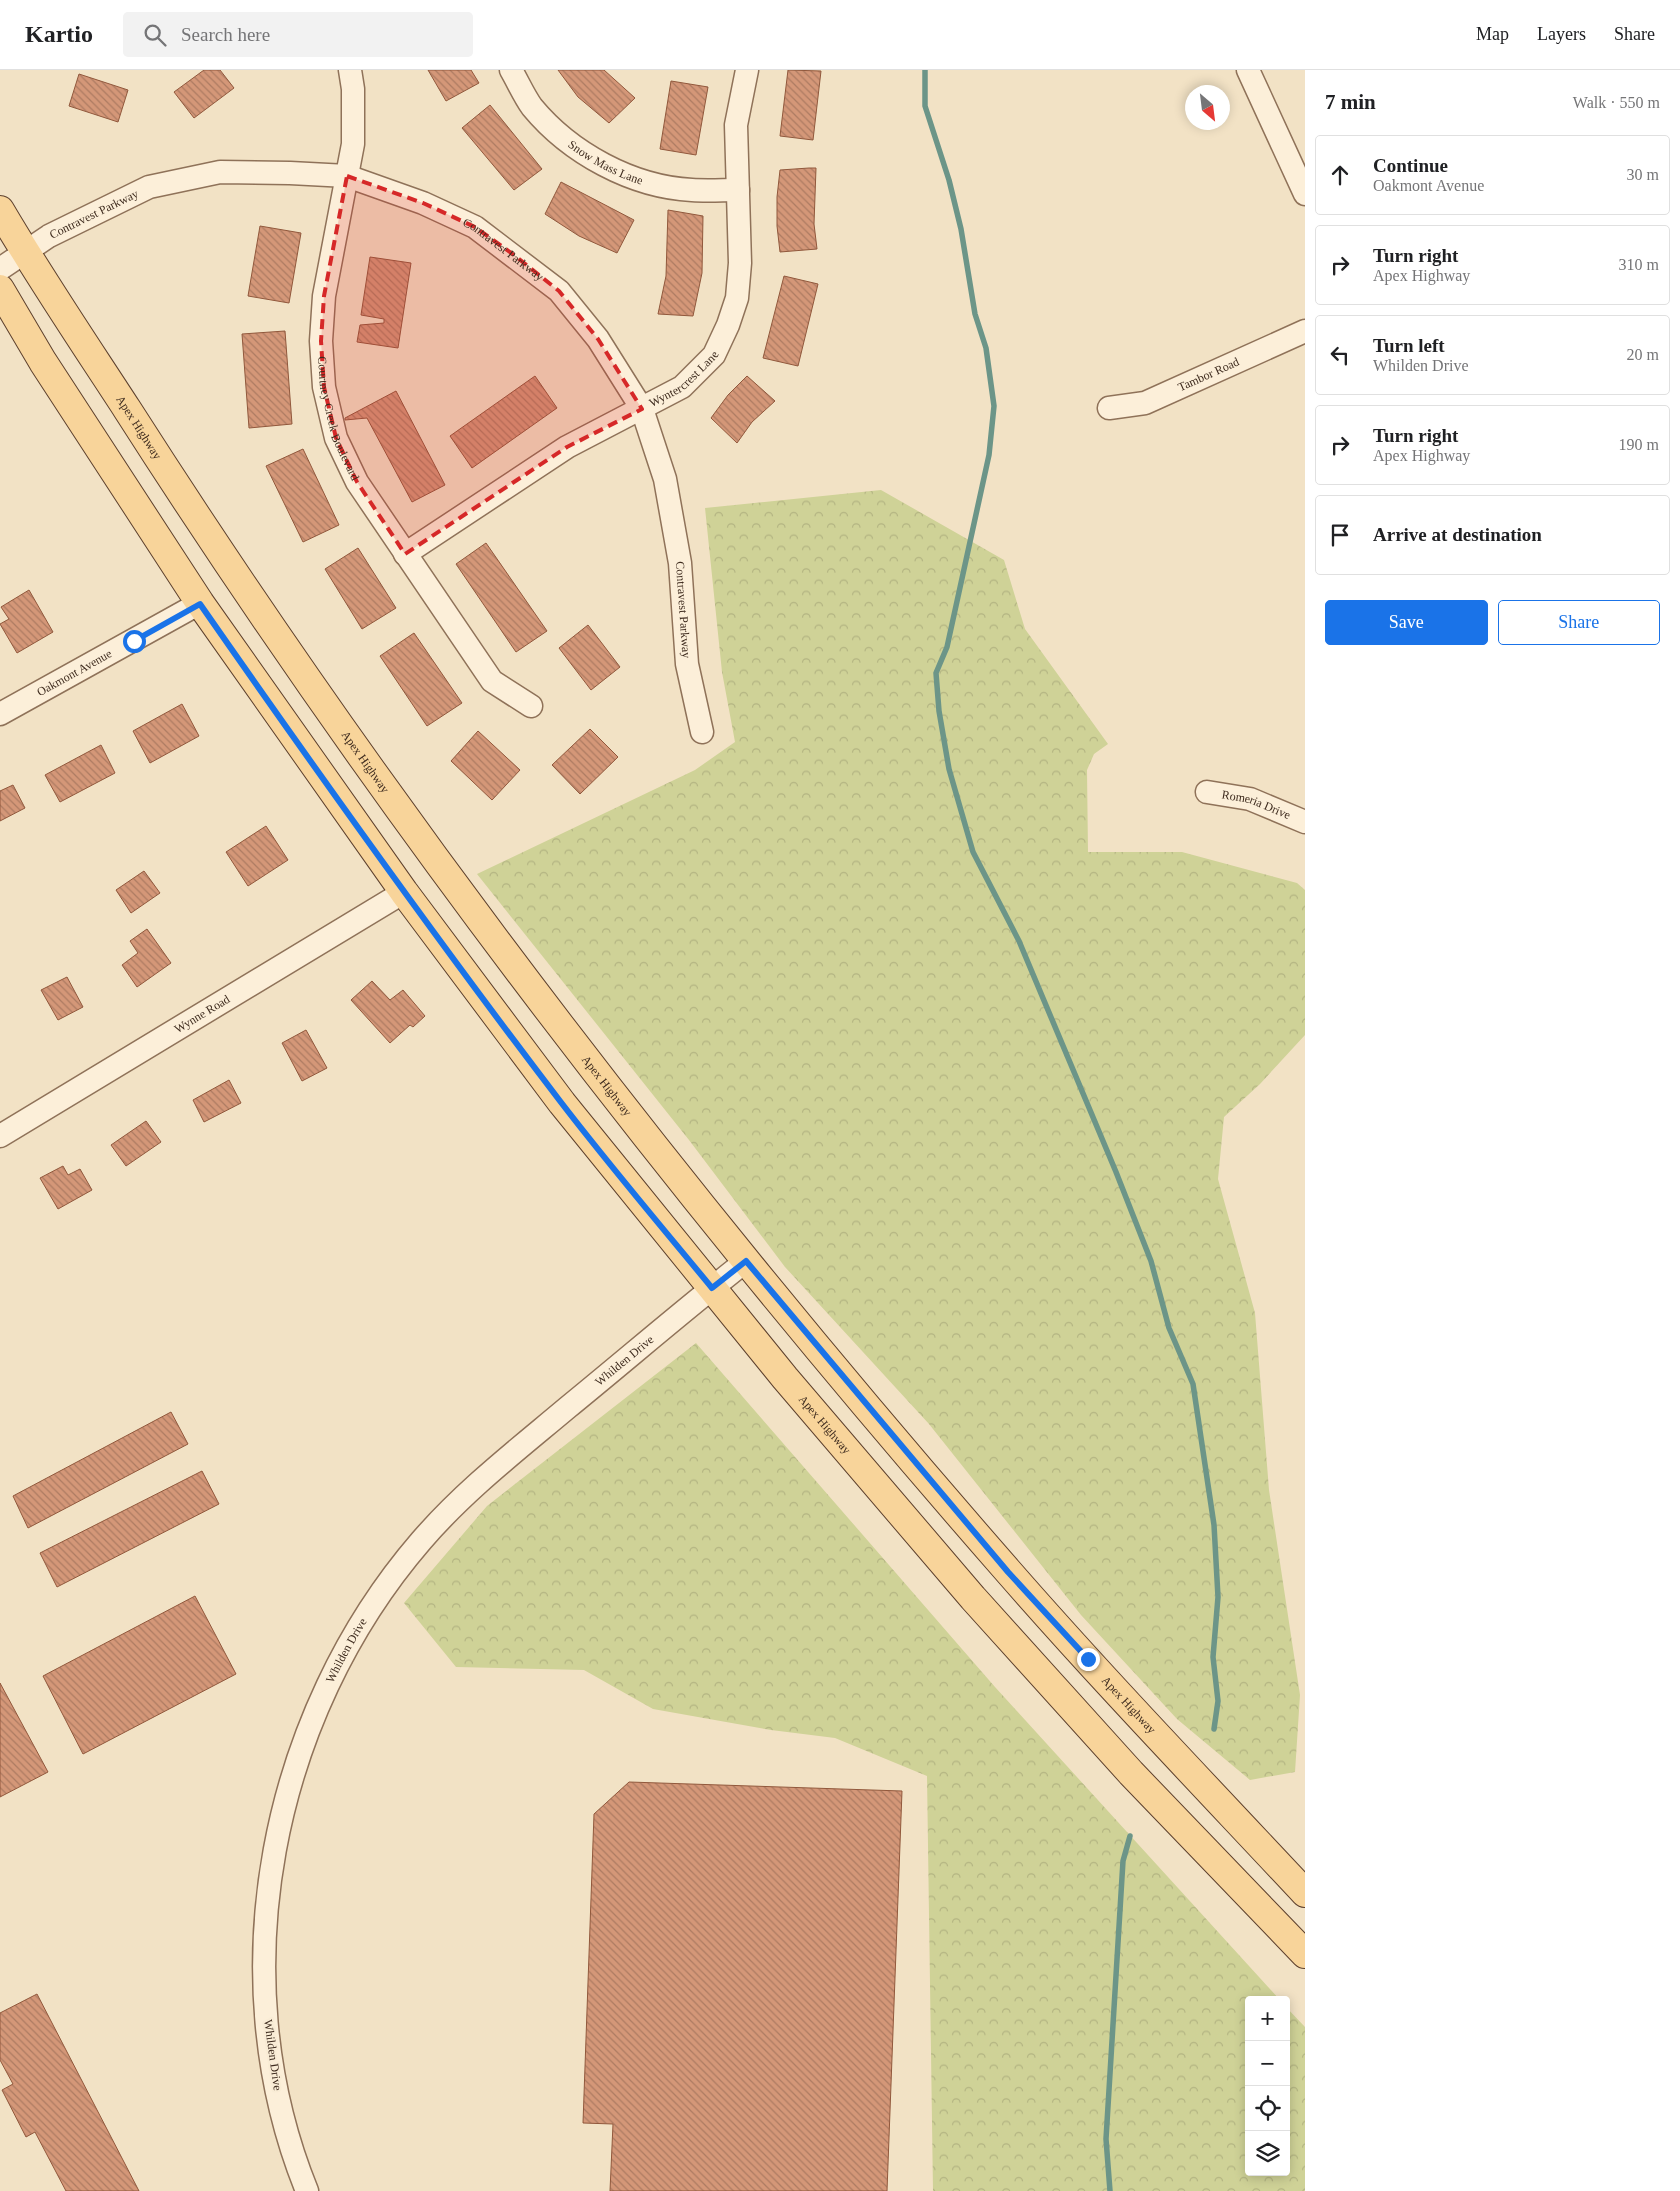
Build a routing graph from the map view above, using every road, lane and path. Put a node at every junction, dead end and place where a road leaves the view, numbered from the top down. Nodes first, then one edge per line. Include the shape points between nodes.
1 (350, 70) edge
2 (511, 70) edge
3 (747, 70) edge
4 (1248, 70) edge
5 (347, 176) junction
6 (738, 190) junction
7 (1305, 194) edge
8 (0, 210) edge
9 (26, 253) junction
10 (0, 269) edge
11 (0, 289) edge
12 (1305, 331) edge
13 (1109, 408) dead end
14 (642, 409) junction
15 (405, 554) junction
16 (200, 604) junction
17 (531, 706) dead end
18 (0, 714) edge
19 (702, 732) dead end
20 (1206, 792) dead end
21 (1305, 822) edge
22 (404, 892) junction
23 (0, 1136) edge
24 (746, 1261) junction
25 (712, 1288) junction
26 (1305, 1893) edge
27 (1305, 1954) edge
28 (307, 2191) edge

1 - 5 street, Courtney Creek Boulevard via 353,144
2 - 6 street, Snow Mass Lane via 531,106 564,138 602,164 654,184 690,190
3 - 6 street, Wyntercrest Lane via 736,124
4 - 7 street
5 - 9 street, Contravest Parkway via 220,172 149,187 61,230
5 - 14 street, Contravest Parkway via 423,203 475,226 559,291 598,340
5 - 15 street, Courtney Creek Boulevard via 324,296 321,341 324,387 336,438 357,482
6 - 14 street, Wyntercrest Lane via 740,263 737,298 728,324 714,355 682,388
8 - 9 main road, Apex Highway
9 - 10 street, Contravest Parkway
9 - 24 main road, Apex Highway via 242,585 350,740 534,994
11 - 16 main road, Apex Highway via 43,362
12 - 13 street, Tambor Road via 1145,403
14 - 15 street, Wyntercrest Lane via 567,447
14 - 19 street, Contravest Parkway via 665,479 680,563 687,664
15 - 17 street, Courtney Creek Boulevard via 492,681
16 - 18 street, Oakmont Avenue
16 - 22 main road, Apex Highway
20 - 21 street, Romeria Drive via 1250,799
22 - 23 street, Wynne Road
22 - 25 main road, Apex Highway via 562,1103
24 - 25 street, Whilden Drive
24 - 26 main road, Apex Highway via 1008,1572
25 - 27 main road, Apex Highway via 974,1598 1132,1773
25 - 28 street, Whilden Drive via 486,1476 444,1517 401,1566 369,1610 322,1696 286,1795 267,1901 265,1950 265,1994 272,2058 286,2125

